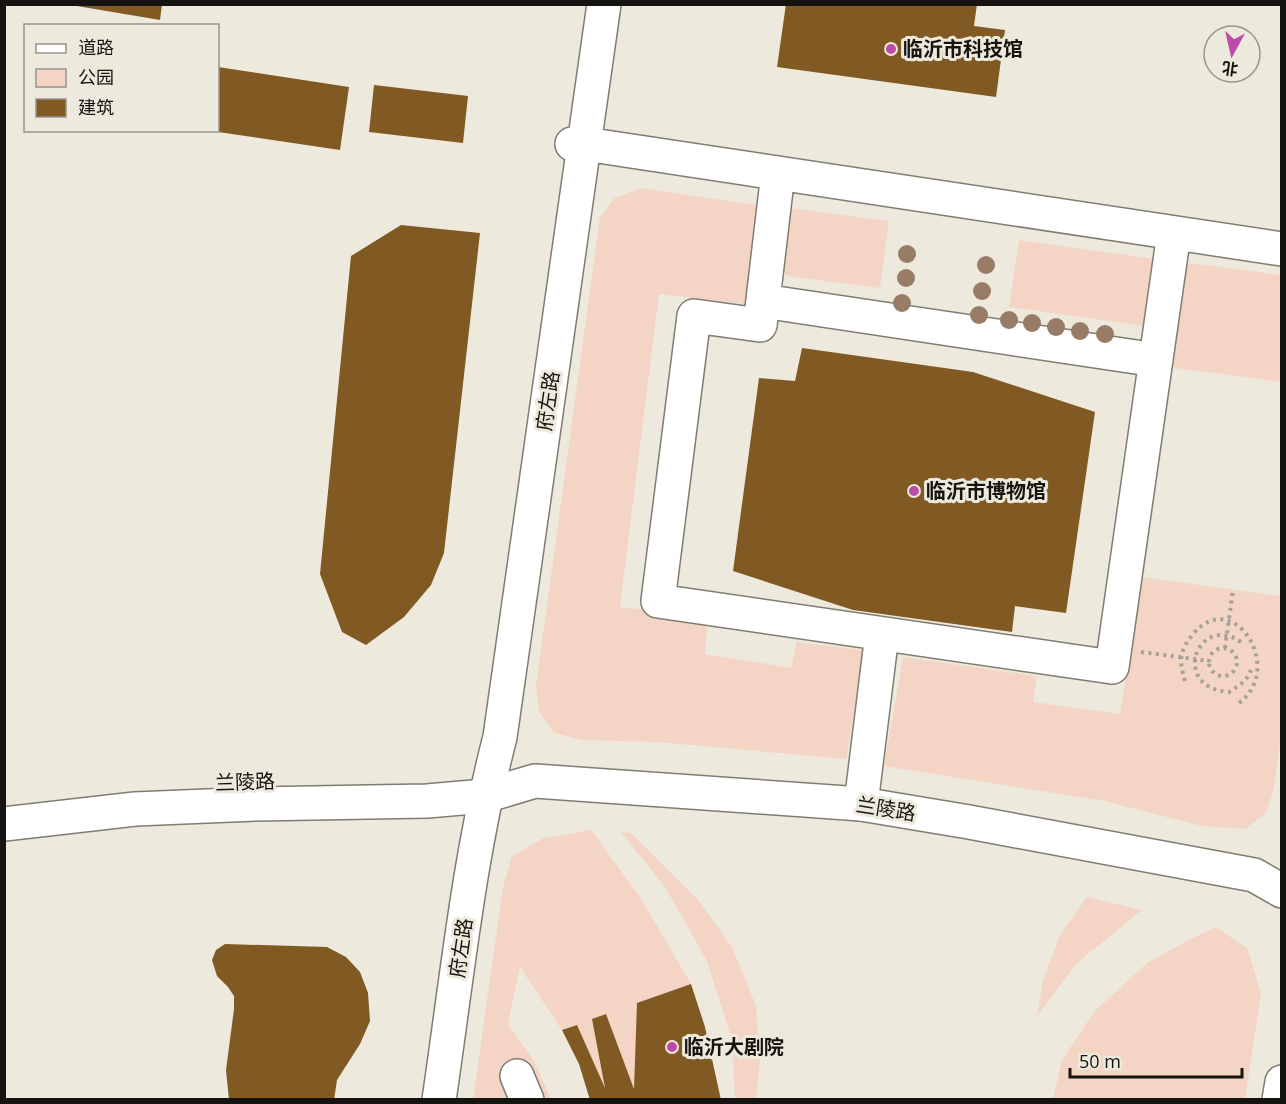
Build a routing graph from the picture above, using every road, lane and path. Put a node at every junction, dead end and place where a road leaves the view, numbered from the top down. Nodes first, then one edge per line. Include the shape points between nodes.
1 (592, 4) edge
2 (604, 4) edge
3 (578, 144) junction
4 (778, 173) junction
5 (1174, 233) junction
6 (1281, 249) edge
7 (763, 302) junction
8 (1156, 360) junction
9 (1233, 590) dead end
10 (1229, 620) junction
11 (882, 634) junction
12 (1255, 634) dead end
13 (1227, 635) junction
14 (1241, 642) dead end
15 (1114, 648) junction
16 (1225, 648) junction
17 (1180, 658) junction
18 (1195, 660) junction
19 (1209, 661) junction
20 (1251, 670) dead end
21 (1185, 681) dead end
22 (1258, 688) dead end
23 (1239, 703) dead end
24 (485, 796) junction
25 (4, 801) edge
26 (861, 804) junction
27 (4, 824) edge
28 (1281, 891) edge
29 (1281, 903) edge
30 (1281, 1082) edge
31 (439, 1100) edge
32 (451, 1100) edge
33 (1279, 1100) edge

1 - 3 main road, 府左路
2 - 3 main road, 府左路
3 - 4 main road
3 - 24 main road, 府左路 via 488,737
4 - 5 main road
4 - 7 main road
5 - 6 main road
5 - 8 main road
7 - 8 main road
7 - 11 main road via 760,325 694,316 658,601
8 - 15 main road
9 - 10 path
10 - 12 path
10 - 13 path
10 - 17 path via 1197,629 1185,643
11 - 15 main road via 1112,667
11 - 26 main road
13 - 14 path
13 - 16 path
13 - 18 path via 1214,635 1206,641
15 - 17 path
16 - 19 path via 1216,650
16 - 19 path via 1236,656 1237,666 1232,673 1218,676
17 - 18 path
17 - 21 path
18 - 19 path
18 - 20 path via 1197,675 1218,692 1230,692 1242,684
22 - 23 path
24 - 25 main road, 兰陵路 via 432,780 290,781 133,787
24 - 26 main road, 兰陵路 via 535,781
24 - 27 main road, 兰陵路 via 135,809
24 - 29 main road, 兰陵路 via 532,804 858,827
24 - 31 main road, 府左路
24 - 32 main road, 府左路 via 487,847
26 - 28 main road, 兰陵路 via 1254,875
30 - 33 main road

